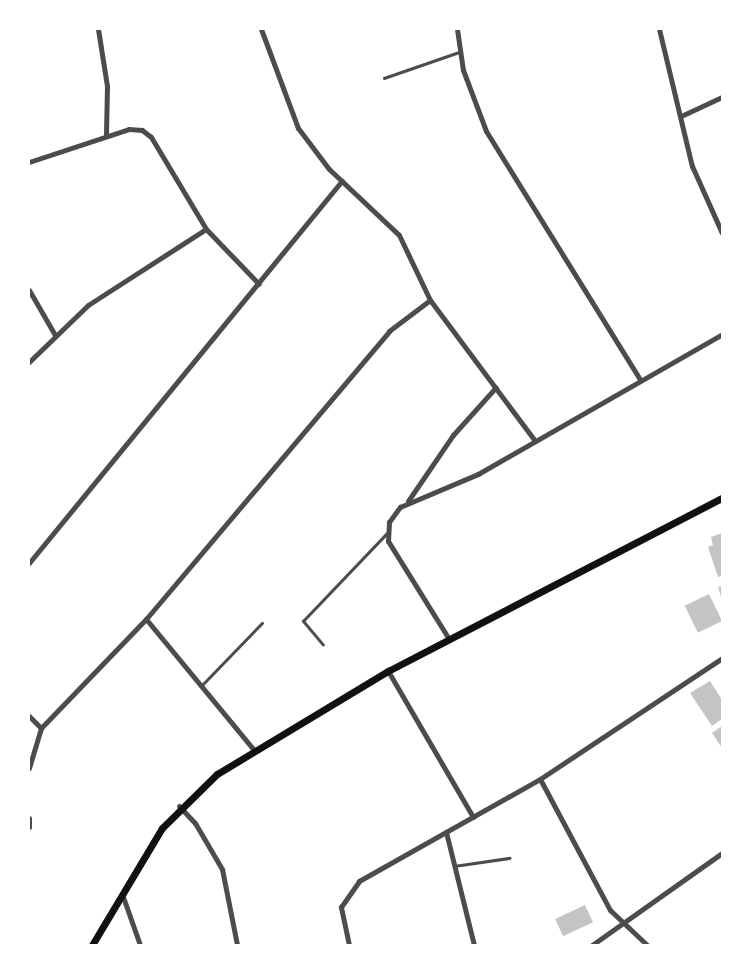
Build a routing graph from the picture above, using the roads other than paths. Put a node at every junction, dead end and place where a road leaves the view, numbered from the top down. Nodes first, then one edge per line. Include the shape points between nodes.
1 (98, 29) edge
2 (261, 29) edge
3 (457, 29) edge
4 (659, 29) edge
5 (459, 52) junction
6 (384, 78) dead end
7 (722, 97) edge
8 (681, 116) junction
9 (106, 135) junction
10 (29, 162) edge
11 (342, 181) junction
12 (206, 229) junction
13 (722, 233) edge
14 (259, 284) junction
15 (29, 290) edge
16 (430, 300) junction
17 (722, 334) edge
18 (55, 335) junction
19 (29, 362) edge
20 (639, 378) junction
21 (496, 387) junction
22 (535, 441) junction
23 (722, 498) edge
24 (408, 501) junction
25 (388, 532) junction
26 (29, 563) edge
27 (146, 619) junction
28 (262, 623) dead end
29 (449, 639) junction
30 (323, 646) dead end
31 (722, 658) edge
32 (388, 671) junction
33 (201, 686) junction
34 (29, 716) edge
35 (41, 728) junction
36 (253, 749) junction
37 (29, 768) edge
38 (540, 780) junction
39 (179, 806) junction
40 (473, 817) junction
41 (29, 818) edge
42 (30, 827) edge
43 (446, 832) junction
44 (722, 853) edge
45 (508, 858) dead end
46 (454, 866) junction
47 (121, 890) junction
48 (624, 925) junction
49 (92, 945) edge
50 (140, 945) edge
51 (237, 945) edge
52 (349, 945) edge
53 (474, 945) edge
54 (592, 945) edge
55 (648, 945) edge

1 - 9 street via 107,86
2 - 11 street via 298,128
3 - 5 street
4 - 8 street
5 - 6 lane
5 - 20 street via 471,97 515,185
7 - 8 street
8 - 13 street via 692,166
9 - 10 street
9 - 12 street via 129,129 147,133
11 - 14 street
11 - 16 street via 399,235 412,255
12 - 14 street
12 - 18 street via 118,284
14 - 26 street
15 - 18 street
16 - 21 street
16 - 27 street via 389,330
17 - 20 street
18 - 19 street
20 - 22 street
21 - 22 street
21 - 24 street via 453,435
22 - 24 street via 478,474
23 - 29 main road
24 - 25 street via 393,516
25 - 29 street via 392,550
25 - 30 lane via 303,621
27 - 33 street
27 - 35 street
28 - 33 lane
29 - 32 main road
31 - 38 street
32 - 36 main road
32 - 40 street
33 - 36 street
34 - 35 street
35 - 37 street
36 - 39 main road
38 - 40 street
38 - 48 street via 599,893
39 - 47 main road
39 - 51 street via 210,843 222,869
40 - 43 street
41 - 42 street
43 - 46 street
43 - 52 street via 350,888 341,906
44 - 48 street
45 - 46 lane
46 - 53 street
47 - 49 main road
47 - 50 street
48 - 54 street
48 - 55 street

